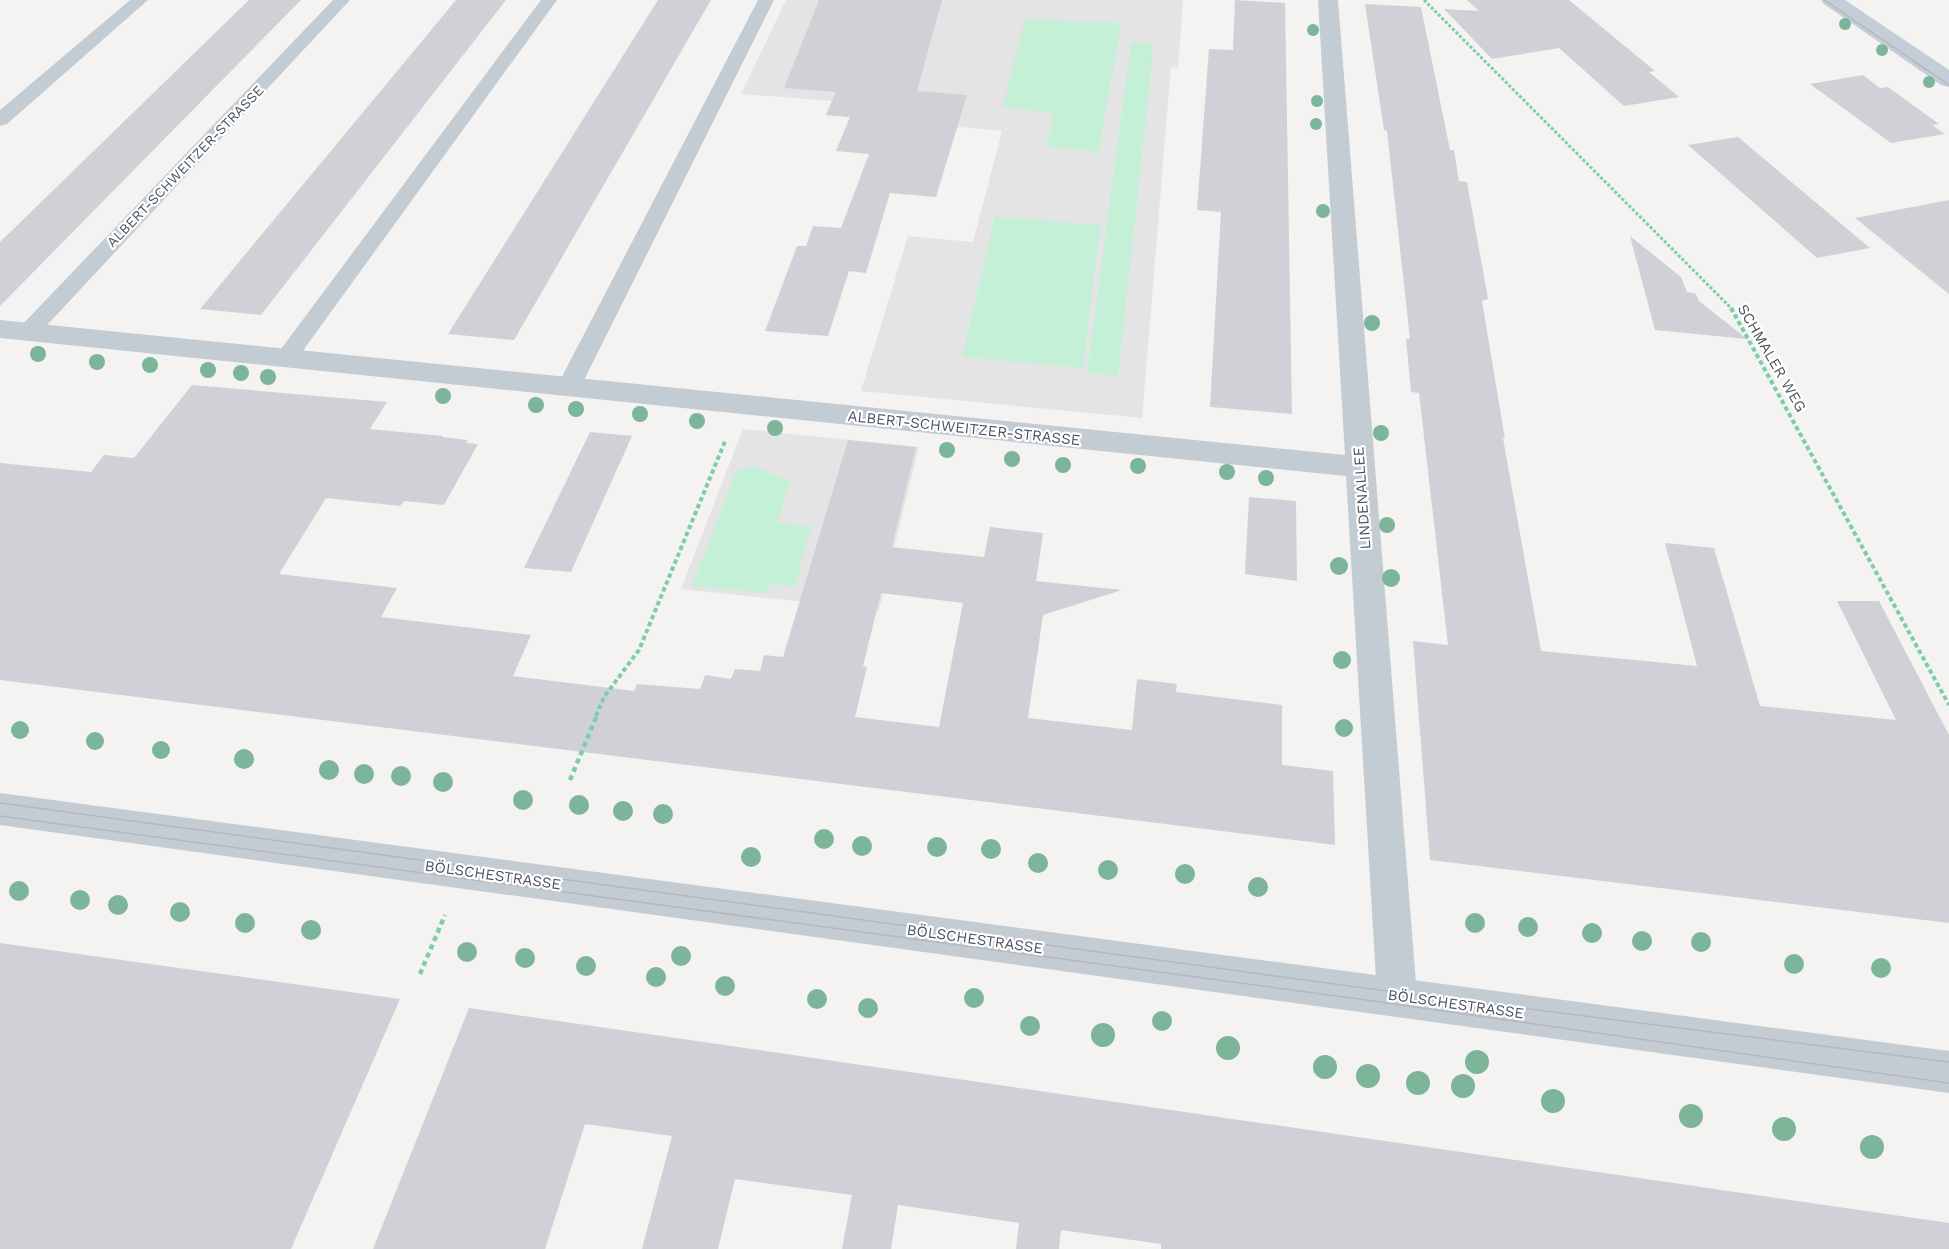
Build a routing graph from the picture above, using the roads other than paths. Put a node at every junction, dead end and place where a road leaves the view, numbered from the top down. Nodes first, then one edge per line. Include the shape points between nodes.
1 (140, 0) edge
2 (342, 0) edge
3 (549, 0) edge
4 (766, 0) edge
5 (1328, 0) edge
6 (1831, 0) edge
7 (1949, 80) edge
8 (0, 120) edge
9 (0, 329) edge
10 (28, 332) junction
11 (286, 358) junction
12 (568, 388) junction
13 (1360, 468) junction
14 (0, 809) edge
15 (1397, 996) junction
16 (1949, 1072) edge

1 - 8 lane
2 - 10 lane, ALBERT-SCHWEITZER-STRASSE
3 - 11 lane
4 - 12 lane
5 - 13 street, LINDENALLEE
6 - 7 main road
9 - 10 street, ALBERT-SCHWEITZER-STRASSE
10 - 11 street, ALBERT-SCHWEITZER-STRASSE
11 - 12 street, ALBERT-SCHWEITZER-STRASSE
12 - 13 street, ALBERT-SCHWEITZER-STRASSE
13 - 15 street, LINDENALLEE
14 - 15 street, BÖLSCHESTRASSE
15 - 16 street, BÖLSCHESTRASSE

